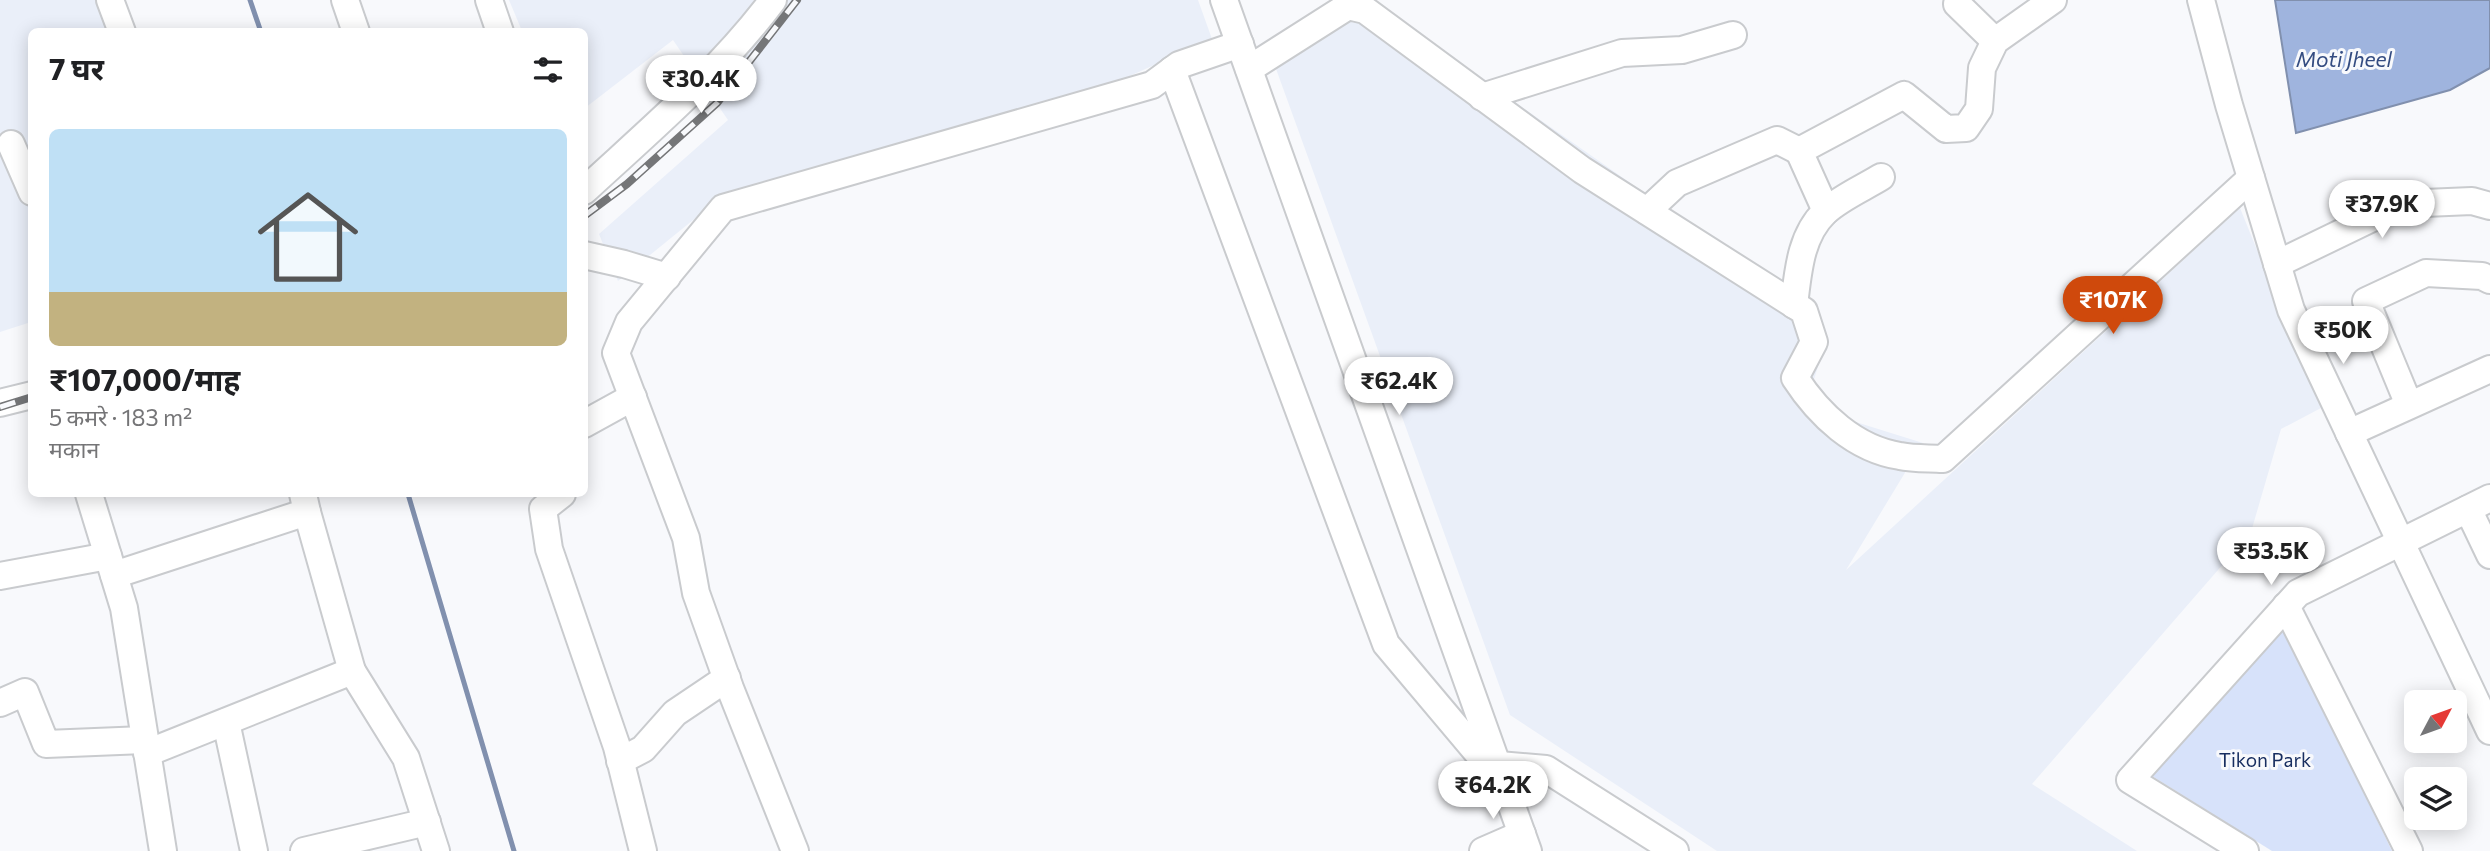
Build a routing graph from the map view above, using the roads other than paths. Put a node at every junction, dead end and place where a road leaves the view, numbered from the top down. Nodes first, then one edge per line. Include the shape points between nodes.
1 (110, 0) edge
2 (345, 0) edge
3 (489, 0) edge
4 (773, 0) edge
5 (1224, 0) edge
6 (2053, 0) edge
7 (2201, 0) edge
8 (1958, 1) edge
9 (1353, 3) edge
10 (120, 28) edge
11 (355, 28) edge
12 (499, 28) edge
13 (1733, 35) dead end
14 (1996, 41) junction
15 (1240, 44) junction
16 (1249, 69) junction
17 (1172, 70) junction
18 (1482, 97) junction
19 (14, 143) edge
20 (1799, 151) junction
21 (1881, 177) dead end
22 (2251, 178) junction
23 (28, 181) edge
24 (588, 187) edge
25 (2490, 206) edge
26 (1647, 211) junction
27 (1826, 211) junction
28 (591, 257) edge
29 (2277, 264) junction
30 (667, 277) junction
31 (2490, 279) edge
32 (1794, 304) junction
33 (2490, 369) edge
34 (28, 396) edge
35 (633, 397) junction
36 (0, 403) edge
37 (2409, 405) junction
38 (588, 422) edge
39 (2349, 433) junction
40 (90, 497) edge
41 (558, 497) edge
42 (305, 503) edge
43 (2479, 504) edge
44 (2400, 541) junction
45 (2490, 555) edge
46 (111, 565) junction
47 (0, 576) edge
48 (2286, 606) junction
49 (352, 671) junction
50 (727, 678) junction
51 (0, 703) edge
52 (226, 722) junction
53 (2490, 731) edge
54 (145, 746) junction
55 (620, 761) junction
56 (1497, 766) junction
57 (427, 821) junction
58 (1525, 843) edge
59 (163, 851) edge
60 (254, 851) edge
61 (303, 851) edge
62 (436, 851) edge
63 (643, 851) edge
64 (795, 851) edge
65 (1483, 851) edge
66 (1675, 851) edge
67 (2245, 851) edge
68 (2409, 851) edge

1 - 10 street
2 - 11 street
3 - 12 street
4 - 24 street via 708,77
5 - 15 street
6 - 14 street
7 - 22 street
8 - 14 street
9 - 16 street
9 - 18 street
13 - 18 street via 1682,50 1622,53
14 - 20 street via 1982,68 1979,109 1966,128 1946,129 1904,95
15 - 16 street
15 - 17 street
16 - 56 street
17 - 30 street via 1152,85 723,208
17 - 56 street via 1386,644 1487,764
18 - 26 street
19 - 23 street
20 - 26 street via 1777,140 1677,183
20 - 27 street
21 - 27 street
22 - 29 street
22 - 32 street via 1943,459 1898,456 1855,441 1810,402 1795,378 1814,342 1804,311
25 - 29 street via 2472,201 2401,204
26 - 32 street
27 - 32 street via 1809,232
28 - 30 street
29 - 39 street via 2291,310
30 - 35 street via 629,322 616,353
31 - 37 street via 2426,273 2366,301
33 - 37 street
34 - 36 street
35 - 38 street
35 - 50 street via 686,538 696,593
37 - 39 street
39 - 44 street
40 - 46 street
41 - 55 street via 542,509 549,549
42 - 46 street
42 - 49 street
43 - 44 street
43 - 45 street
44 - 48 street via 2298,593
44 - 53 street
46 - 47 street
46 - 54 street via 124,608
48 - 67 street via 2130,780
48 - 68 street
49 - 52 street
49 - 57 street via 406,758
50 - 55 street via 675,713 643,749
50 - 64 street
51 - 54 street via 25,692 46,744
52 - 54 street
52 - 60 street
54 - 59 street
55 - 63 street
56 - 58 street
56 - 66 street via 1546,769
57 - 61 street
57 - 62 street
58 - 65 street

